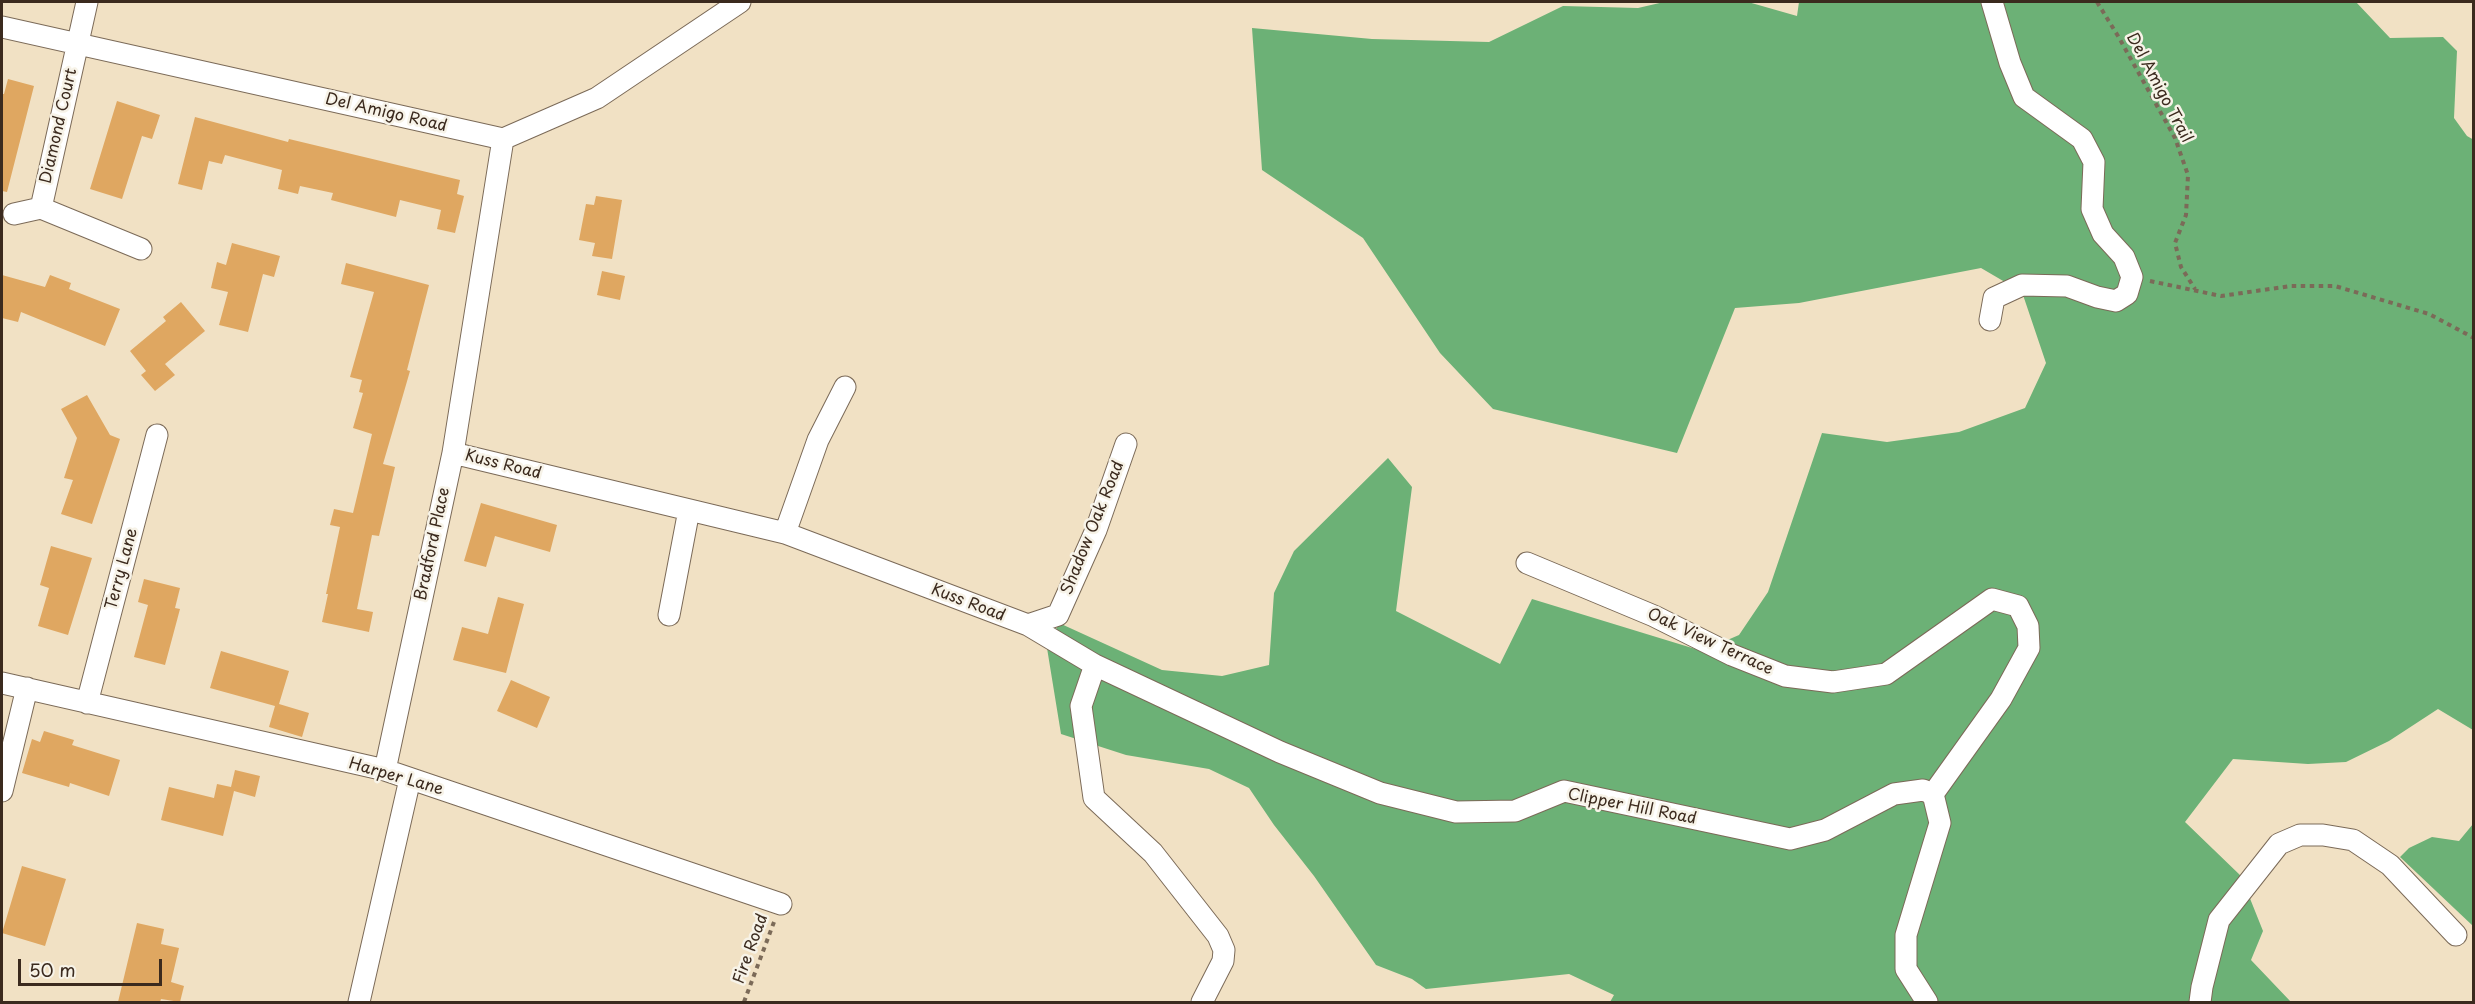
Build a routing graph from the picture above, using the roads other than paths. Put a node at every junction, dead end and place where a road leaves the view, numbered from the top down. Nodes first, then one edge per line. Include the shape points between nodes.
1 (87, 2) edge
2 (740, 2) edge
3 (1992, 2) edge
4 (2, 27) edge
5 (78, 44) junction
6 (503, 139) junction
7 (41, 208) junction
8 (14, 214) dead end
9 (141, 249) dead end
10 (1990, 320) dead end
11 (845, 387) dead end
12 (157, 435) dead end
13 (1126, 444) dead end
14 (453, 453) junction
15 (689, 510) junction
16 (785, 533) junction
17 (1527, 563) dead end
18 (669, 615) dead end
19 (1028, 625) junction
20 (1095, 666) junction
21 (2, 683) edge
22 (27, 688) junction
23 (87, 703) junction
24 (385, 770) junction
25 (410, 779) junction
26 (2, 791) edge
27 (1934, 794) junction
28 (781, 904) road end
29 (2456, 935) dead end
30 (359, 1002) edge
31 (1202, 1002) edge
32 (1927, 1002) edge
33 (2200, 1002) edge

1 - 5 street, Diamond Court
2 - 6 street via 597,98
3 - 10 street via 2024,97 2082,139 2094,162 2092,209 2103,234 2124,257 2132,277 2127,294 2116,301 2067,286 2022,285 1994,298
4 - 5 street, Del Amigo Road
5 - 6 street, Del Amigo Road
5 - 7 street, Diamond Court
6 - 14 street, Bradford Place
7 - 8 street
7 - 9 street
11 - 16 street via 818,440
12 - 23 street, Terry Lane
13 - 19 street, Shadow Oak Road via 1096,530 1058,615
14 - 15 street, Kuss Road
14 - 24 street, Bradford Place
15 - 16 street, Kuss Road
15 - 18 street
16 - 19 street, Kuss Road
17 - 27 street, Oak View Terrace via 1785,676 1833,682 1886,674 1992,599 2018,606 2028,626 2029,648 2001,699
19 - 20 street, Kuss Road
20 - 27 street, Clipper Hill Road via 1280,752 1380,793 1456,812 1515,812 1564,791 1790,839 1825,830 1894,794 1923,790
20 - 31 street via 1081,706 1094,798 1153,854 1218,936 1224,950 1223,961
21 - 22 street, Harper Lane
22 - 23 street, Harper Lane
22 - 26 street
23 - 24 street, Harper Lane
24 - 25 street, Harper Lane
25 - 28 street, Harper Lane
25 - 30 street
27 - 32 street via 1940,823 1906,935 1906,969
29 - 33 street via 2390,865 2353,840 2300,835 2278,844 2219,920

